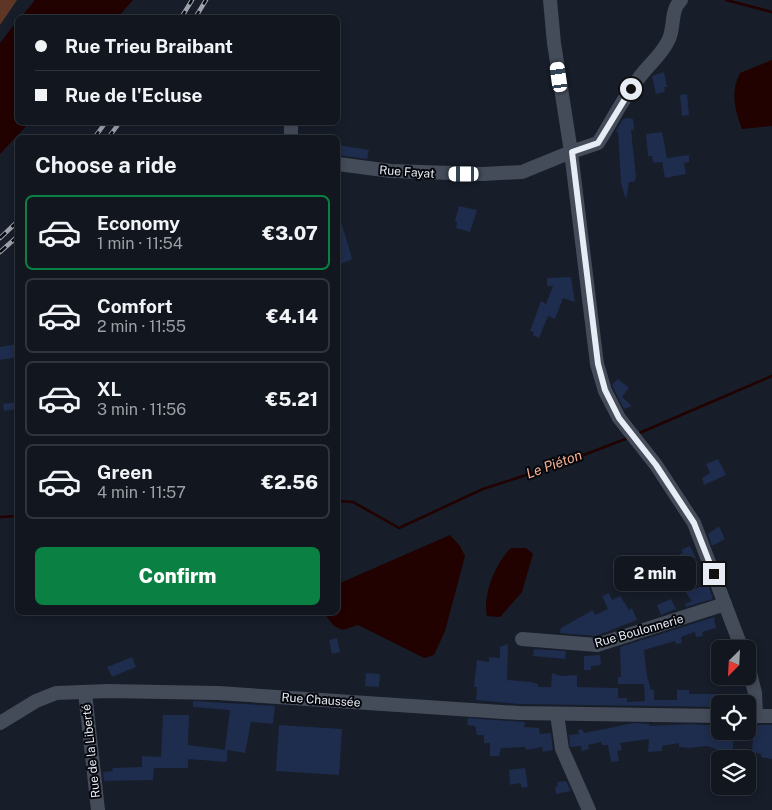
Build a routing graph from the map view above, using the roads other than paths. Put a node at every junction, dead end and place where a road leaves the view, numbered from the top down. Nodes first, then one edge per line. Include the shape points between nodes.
1 (550, 0) edge
2 (682, 0) edge
3 (572, 152) junction
4 (340, 164) edge
5 (726, 604) junction
6 (522, 638) dead end
7 (739, 640) edge
8 (85, 692) junction
9 (557, 714) junction
10 (711, 716) edge
11 (756, 716) edge
12 (772, 716) edge
13 (0, 723) edge
14 (98, 810) edge
15 (589, 810) edge

1 - 3 street via 556,63
2 - 3 street, Rue Fayat via 674,7 671,34 663,52 622,101 598,143
3 - 4 street, Rue Fayat via 522,172 391,171
3 - 5 street via 602,382 610,400 694,523
5 - 6 street, Rue Boulonnerie via 597,645
5 - 7 street
8 - 9 street, Rue Chaussée via 189,692
8 - 13 street, Rue Chaussée via 56,693
8 - 14 street, Rue de la Liberté
9 - 10 street, Rue Chaussée
9 - 15 street via 562,750
11 - 12 street

